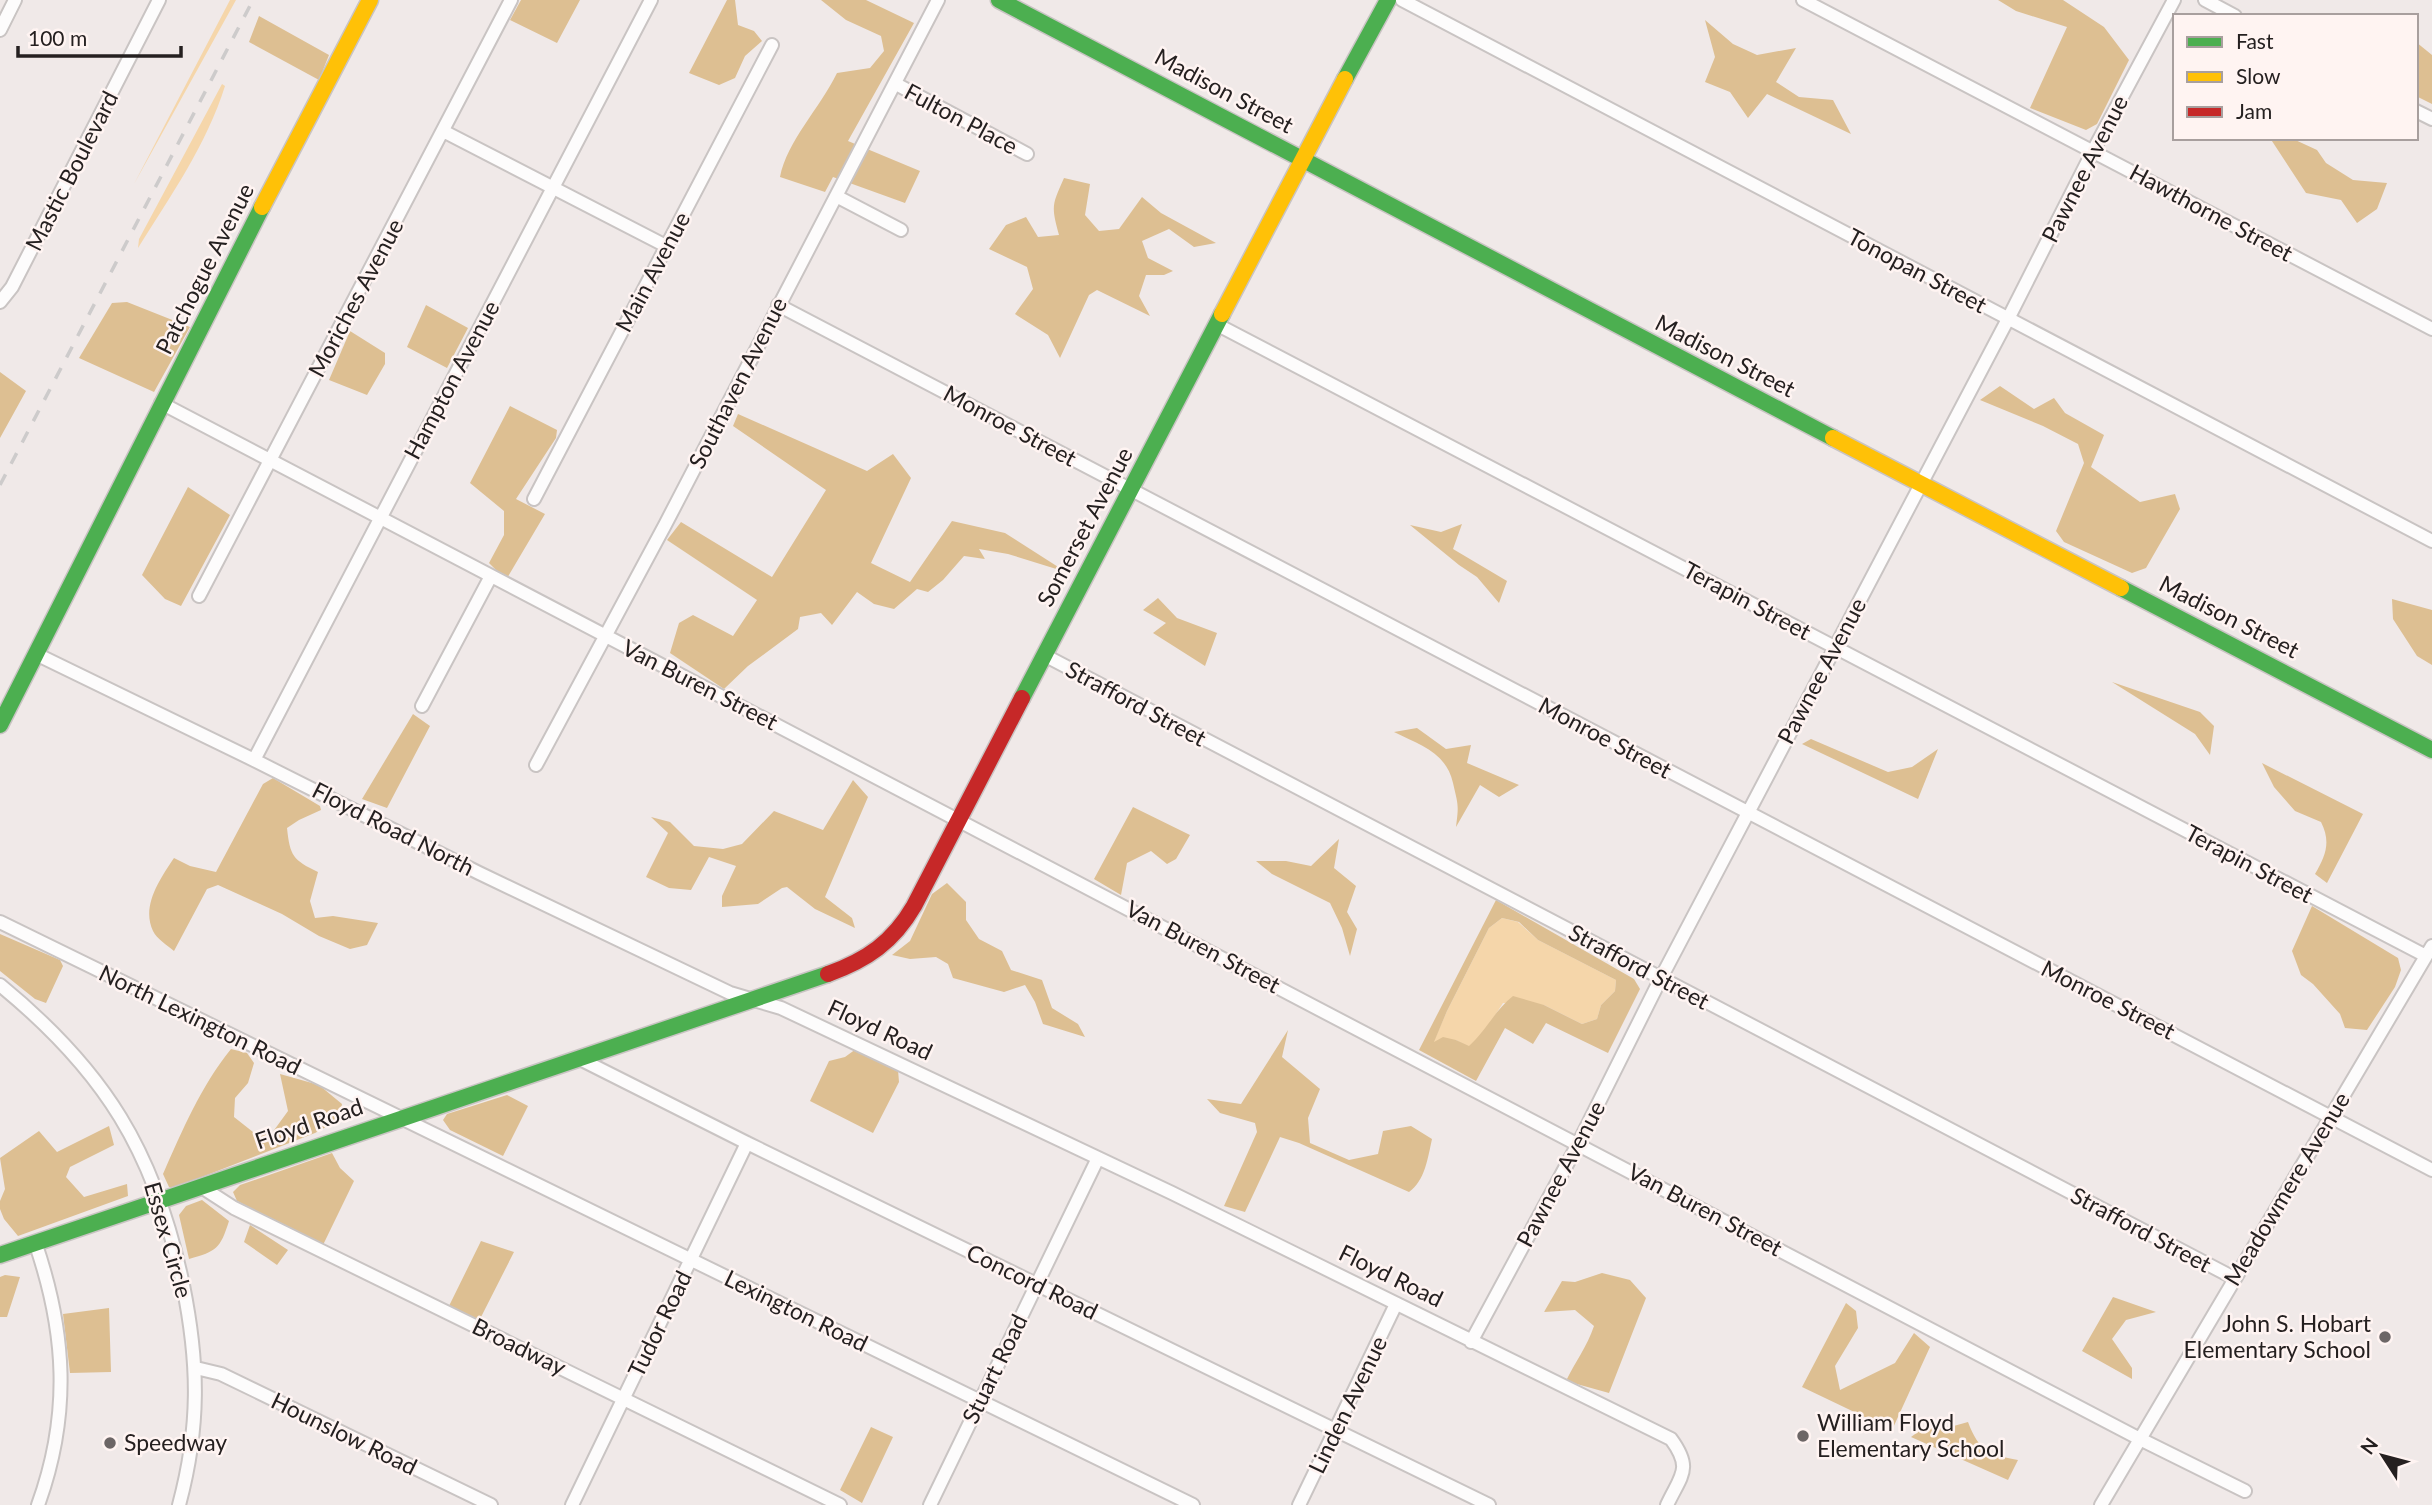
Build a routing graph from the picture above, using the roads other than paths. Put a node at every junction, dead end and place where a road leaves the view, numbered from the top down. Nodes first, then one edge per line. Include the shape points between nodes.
1 (15, 0) edge
2 (159, 0) edge
3 (370, 0) edge
4 (512, 0) edge
5 (651, 0) edge
6 (938, 0) edge
7 (999, 0) edge
8 (1388, 0) edge
9 (1402, 0) edge
10 (1803, 0) edge
11 (2174, 0) edge
12 (2205, 0) edge
13 (2231, 14) edge
14 (0, 30) edge
15 (772, 45) dead end
16 (895, 84) junction
17 (443, 131) junction
18 (2093, 151) junction
19 (1027, 154) dead end
20 (1303, 158) junction
21 (552, 188) junction
22 (836, 196) junction
23 (901, 230) dead end
24 (666, 246) junction
25 (0, 302) edge
26 (778, 305) junction
27 (2008, 320) junction
28 (1216, 324) junction
29 (2432, 328) edge
30 (161, 403) junction
31 (271, 460) junction
32 (1922, 483) junction
33 (1131, 489) junction
34 (534, 499) dead end
35 (380, 516) junction
36 (2432, 541) edge
37 (491, 576) junction
38 (199, 596) dead end
39 (605, 636) junction
40 (1834, 647) junction
41 (36, 654) junction
42 (1044, 656) junction
43 (422, 706) dead end
44 (0, 725) edge
45 (2432, 750) edge
46 (254, 760) junction
47 (537, 765) dead end
48 (1748, 814) junction
49 (958, 819) junction
50 (0, 922) edge
51 (2429, 951) edge
52 (1661, 978) junction
53 (0, 985) edge
54 (752, 999) junction
55 (576, 1057) junction
56 (2331, 1116) junction
57 (400, 1117) junction
58 (747, 1143) junction
59 (1578, 1144) junction
60 (1098, 1158) junction
61 (2432, 1170) edge
62 (200, 1186) junction
63 (161, 1199) junction
64 (34, 1242) junction
65 (0, 1255) edge
66 (691, 1259) junction
67 (2234, 1278) junction
68 (1037, 1284) junction
69 (1396, 1304) junction
70 (1471, 1342) junction
71 (195, 1368) junction
72 (624, 1399) junction
73 (980, 1402) junction
74 (1336, 1430) junction
75 (2140, 1438) junction
76 (2245, 1491) dead end
77 (38, 1505) edge
78 (179, 1505) edge
79 (491, 1505) edge
80 (572, 1505) edge
81 (840, 1505) edge
82 (930, 1505) edge
83 (1193, 1505) edge
84 (1299, 1505) edge
85 (1489, 1505) edge
86 (1667, 1505) edge
87 (2101, 1505) edge

1 - 14 street
2 - 25 street, Mastic Boulevard via 12,287
3 - 30 street, Patchogue Avenue
4 - 17 street, Moriches Avenue
5 - 21 street, Hampton Avenue
6 - 16 street, Southaven Avenue
7 - 20 street, Madison Street
8 - 20 street, Somerset Avenue
9 - 27 street, Tonopan Street
10 - 18 street, Hawthorne Street
11 - 18 street, Pawnee Avenue
12 - 13 street
15 - 24 street, Main Avenue
16 - 19 street, Fulton Place
16 - 22 street, Southaven Avenue
17 - 21 street
17 - 31 street, Moriches Avenue
18 - 27 street, Pawnee Avenue
18 - 29 street, Hawthorne Street
20 - 28 street, Somerset Avenue
20 - 32 street, Madison Street
21 - 24 street
21 - 35 street, Hampton Avenue
22 - 23 street
22 - 26 street, Southaven Avenue
24 - 34 street, Main Avenue
26 - 33 street, Monroe Street
26 - 39 street, Southaven Avenue
27 - 32 street, Pawnee Avenue
27 - 36 street, Tonopan Street
28 - 33 street, Somerset Avenue
28 - 40 street, Terapin Street
30 - 31 street, Van Buren Street
30 - 41 street, Patchogue Avenue
31 - 35 street, Van Buren Street
31 - 38 street, Moriches Avenue
32 - 40 street, Pawnee Avenue
32 - 45 street, Madison Street
33 - 42 street, Somerset Avenue
33 - 48 street, Monroe Street
35 - 37 street, Van Buren Street
35 - 46 street, Hampton Avenue
37 - 39 street, Van Buren Street
37 - 43 street
39 - 47 street, Southaven Avenue
39 - 49 street, Van Buren Street
40 - 48 street, Pawnee Avenue
40 - 51 street, Terapin Street
41 - 44 street, Patchogue Avenue
41 - 46 street, Floyd Road North
42 - 49 street, Somerset Avenue
42 - 52 street, Strafford Street
46 - 54 street, Floyd Road North via 492,879 730,993
48 - 52 street, Pawnee Avenue
48 - 56 street, Monroe Street
49 - 54 street, Somerset Avenue via 904,924 887,944 856,963
49 - 59 street, Van Buren Street
50 - 57 street, North Lexington Road
51 - 56 street, Meadowmere Avenue
52 - 59 street, Pawnee Avenue
52 - 67 street, Strafford Street
53 - 63 street, Essex Circle via 47,1025 96,1082 135,1142
54 - 55 street, Floyd Road
54 - 60 street, Floyd Road via 780,1008
55 - 57 street, Floyd Road
55 - 58 street, Concord Road
56 - 61 street, Monroe Street
56 - 67 street, Meadowmere Avenue
57 - 62 street, Floyd Road
57 - 66 street, Lexington Road
58 - 66 street, Tudor Road
58 - 68 street, Concord Road
59 - 70 street, Pawnee Avenue
59 - 75 street, Van Buren Street
60 - 68 street, Stuart Road
60 - 69 street, Floyd Road
62 - 63 street, Floyd Road
62 - 72 street, Broadway via 234,1209
63 - 64 street, Floyd Road
63 - 71 street, Essex Circle via 189,1312
64 - 65 street, Floyd Road
64 - 77 street via 54,1310 62,1367 55,1446
66 - 72 street, Tudor Road
66 - 73 street, Lexington Road
67 - 75 street, Meadowmere Avenue
68 - 73 street, Stuart Road
68 - 74 street, Concord Road
69 - 70 street, Floyd Road
69 - 74 street, Linden Avenue
70 - 86 street, Floyd Road via 1671,1439 1682,1453 1685,1468
71 - 78 street, Essex Circle via 192,1444
71 - 79 street, Hounslow Road via 221,1374
72 - 80 street, Tudor Road
72 - 81 street, Broadway
73 - 82 street, Stuart Road
73 - 83 street, Lexington Road
74 - 84 street, Linden Avenue
74 - 85 street, Concord Road
75 - 76 street, Van Buren Street
75 - 87 street, Meadowmere Avenue

